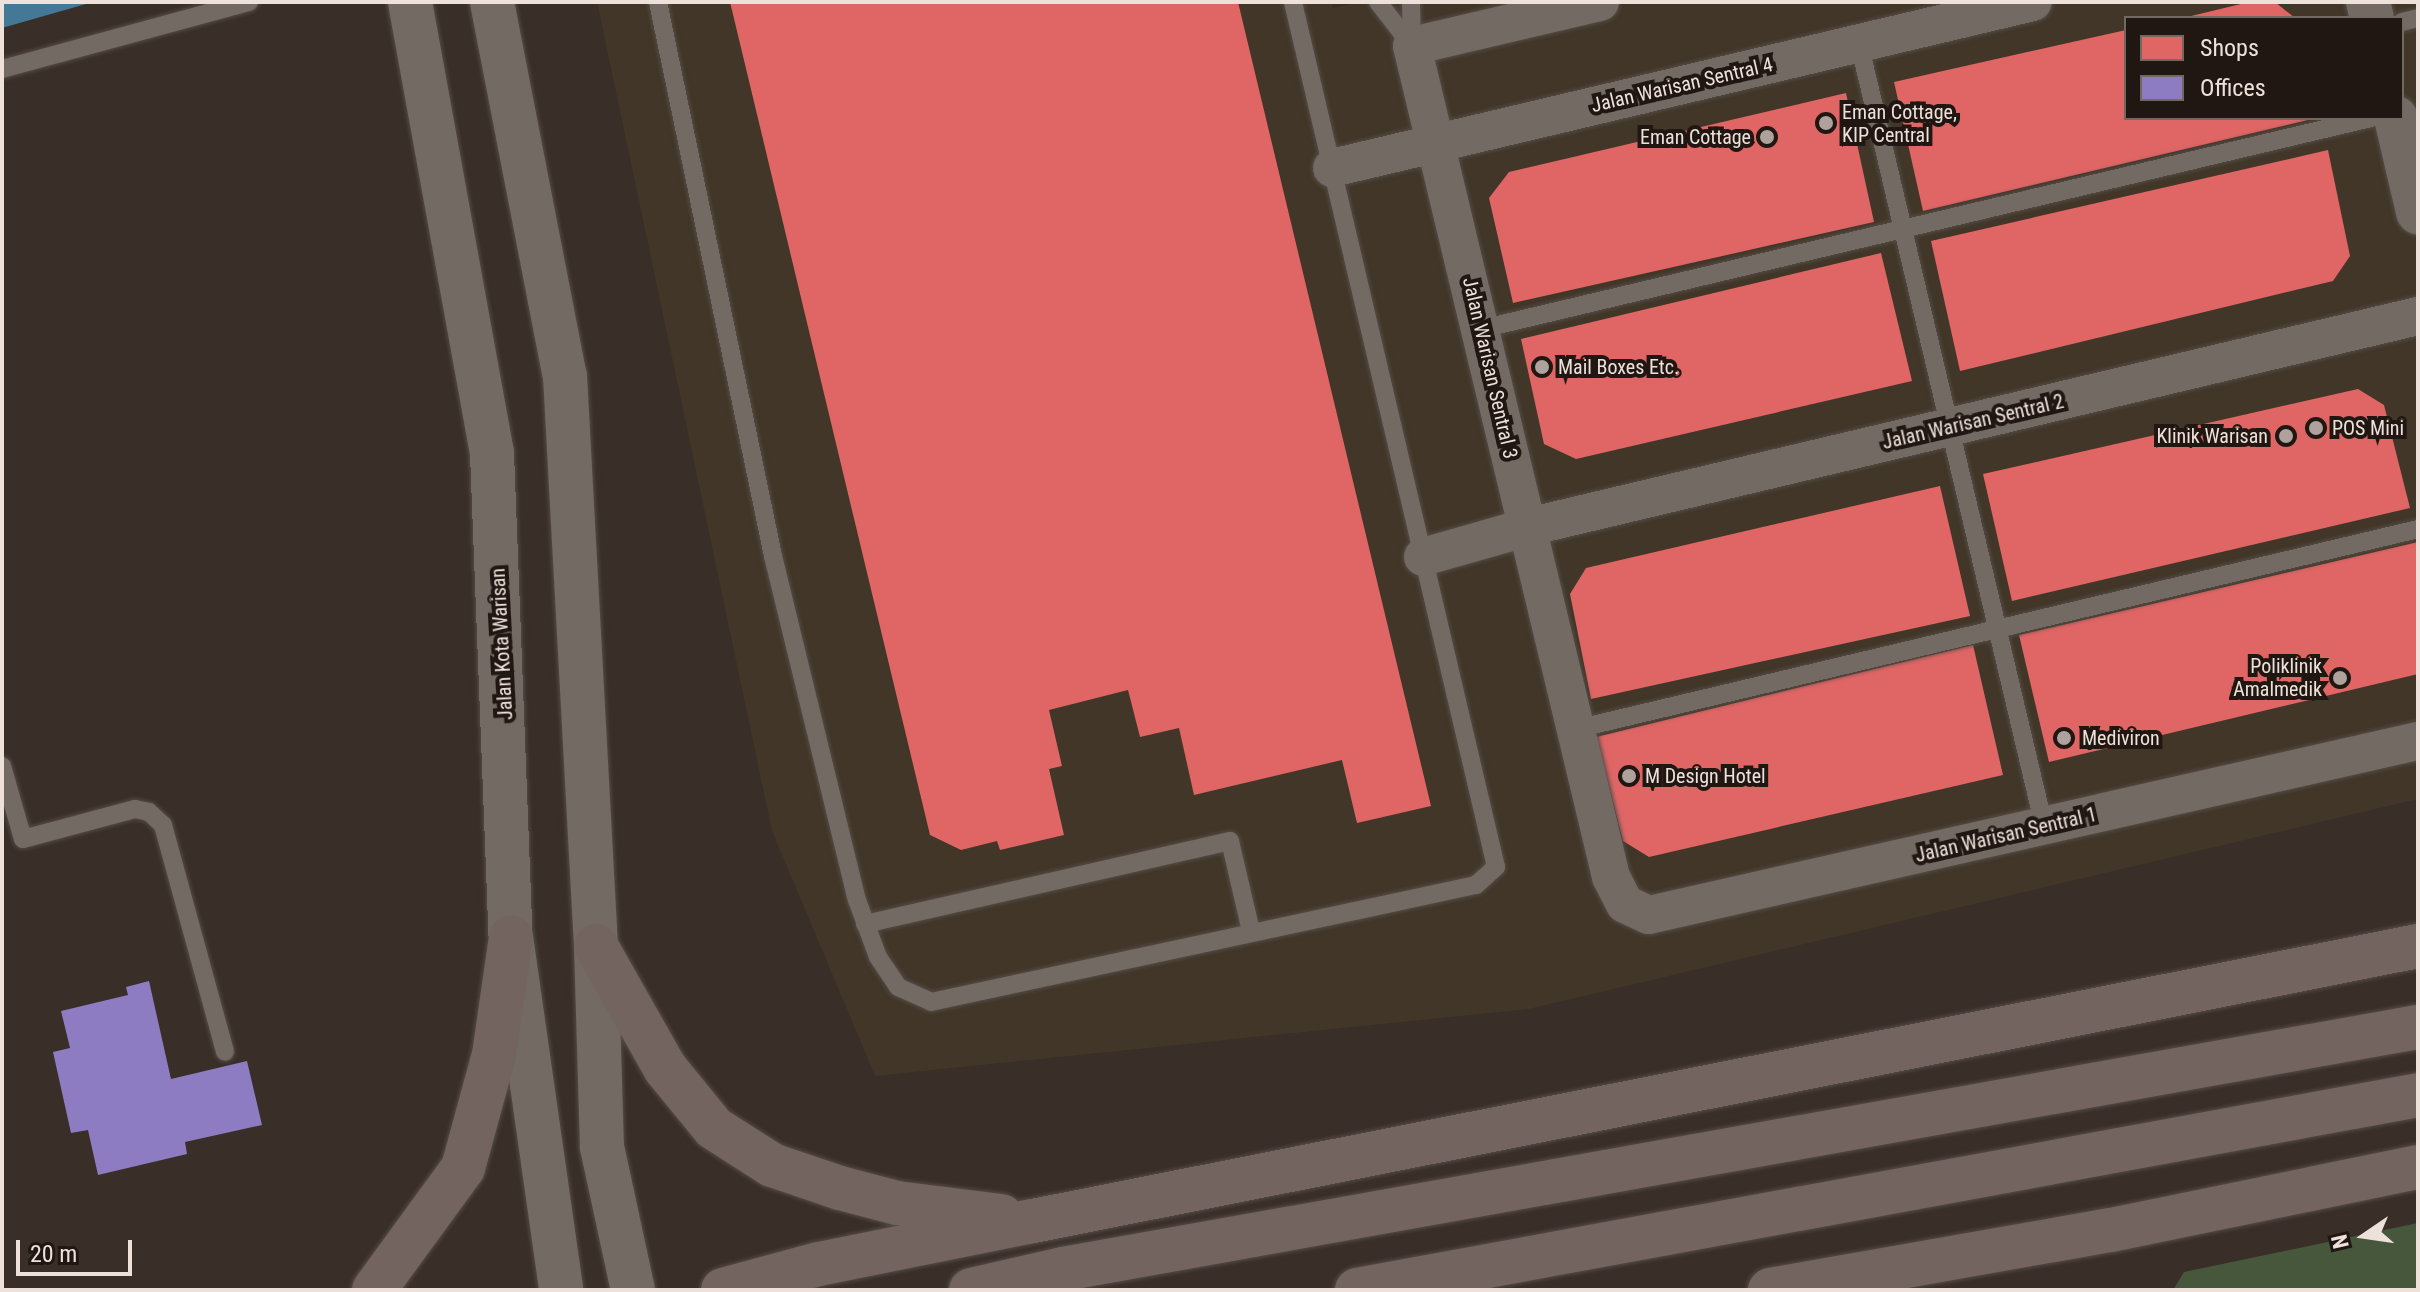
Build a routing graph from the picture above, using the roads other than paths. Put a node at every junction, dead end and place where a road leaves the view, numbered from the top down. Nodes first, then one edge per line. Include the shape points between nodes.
1 (249, 2) edge
2 (410, 2) edge
3 (492, 2) edge
4 (658, 2) edge
5 (1293, 2) edge
6 (1378, 2) edge
7 (1411, 2) edge
8 (1600, 2) edge
9 (2033, 2) edge
10 (1859, 43) junction
11 (1412, 46) junction
12 (2, 69) edge
13 (2396, 126) edge
14 (1437, 143) junction
15 (1332, 168) junction
16 (2418, 212) edge
17 (1903, 229) junction
18 (2418, 316) edge
19 (1481, 329) junction
20 (1950, 427) junction
21 (1528, 527) junction
22 (2418, 529) edge
23 (1423, 557) junction
24 (1998, 629) junction
25 (1576, 729) junction
26 (2418, 741) edge
27 (2, 766) edge
28 (2044, 826) junction
29 (1611, 877) joint
30 (865, 924) junction
31 (1251, 931) junction
32 (511, 937) junction
33 (596, 946) junction
34 (2418, 946) edge
35 (2418, 1027) edge
36 (225, 1052) dead end
37 (2418, 1095) edge
38 (2418, 1167) edge
39 (1033, 1221) junction
40 (804, 1277) edge
41 (374, 1290) edge
42 (561, 1290) edge
43 (633, 1290) edge
44 (723, 1290) edge
45 (971, 1290) edge
46 (1357, 1290) edge
47 (1770, 1290) edge

1 - 12 lane
2 - 32 street, Jalan Kota Warisan via 492,453
3 - 33 street via 565,376
4 - 30 lane via 773,556
5 - 15 lane
6 - 11 lane
7 - 11 lane
8 - 11 street
9 - 10 street, Jalan Warisan Sentral 4
10 - 14 street, Jalan Warisan Sentral 4
10 - 17 lane
11 - 14 street, Jalan Warisan Sentral 3
13 - 16 street
13 - 17 lane
14 - 15 street, Jalan Warisan Sentral 4
14 - 19 street, Jalan Warisan Sentral 3
15 - 23 lane
17 - 19 lane
17 - 20 lane
18 - 20 street, Jalan Warisan Sentral 2
19 - 21 street, Jalan Warisan Sentral 3
20 - 21 street, Jalan Warisan Sentral 2
20 - 24 lane
21 - 23 street, Jalan Warisan Sentral 2
21 - 25 street, Jalan Warisan Sentral 3
22 - 24 lane
23 - 31 lane via 1496,867 1476,885
24 - 25 lane
24 - 28 lane
25 - 29 street, Jalan Warisan Sentral 3
26 - 28 street, Jalan Warisan Sentral 1
27 - 36 lane via 23,839 135,809 149,812 163,825
28 - 29 street, Jalan Warisan Sentral 1 via 1649,915 1625,904
30 - 31 lane via 898,987 931,1002
30 - 31 lane via 1230,841
32 - 41 highway via 494,1055 463,1168
32 - 42 street, Jalan Kota Warisan
33 - 39 highway via 687,1101 714,1128 772,1165 897,1203
33 - 43 street via 602,1147
34 - 39 highway
35 - 45 highway via 1063,1269
37 - 46 highway
38 - 47 highway via 2111,1230
39 - 40 highway
40 - 44 highway

